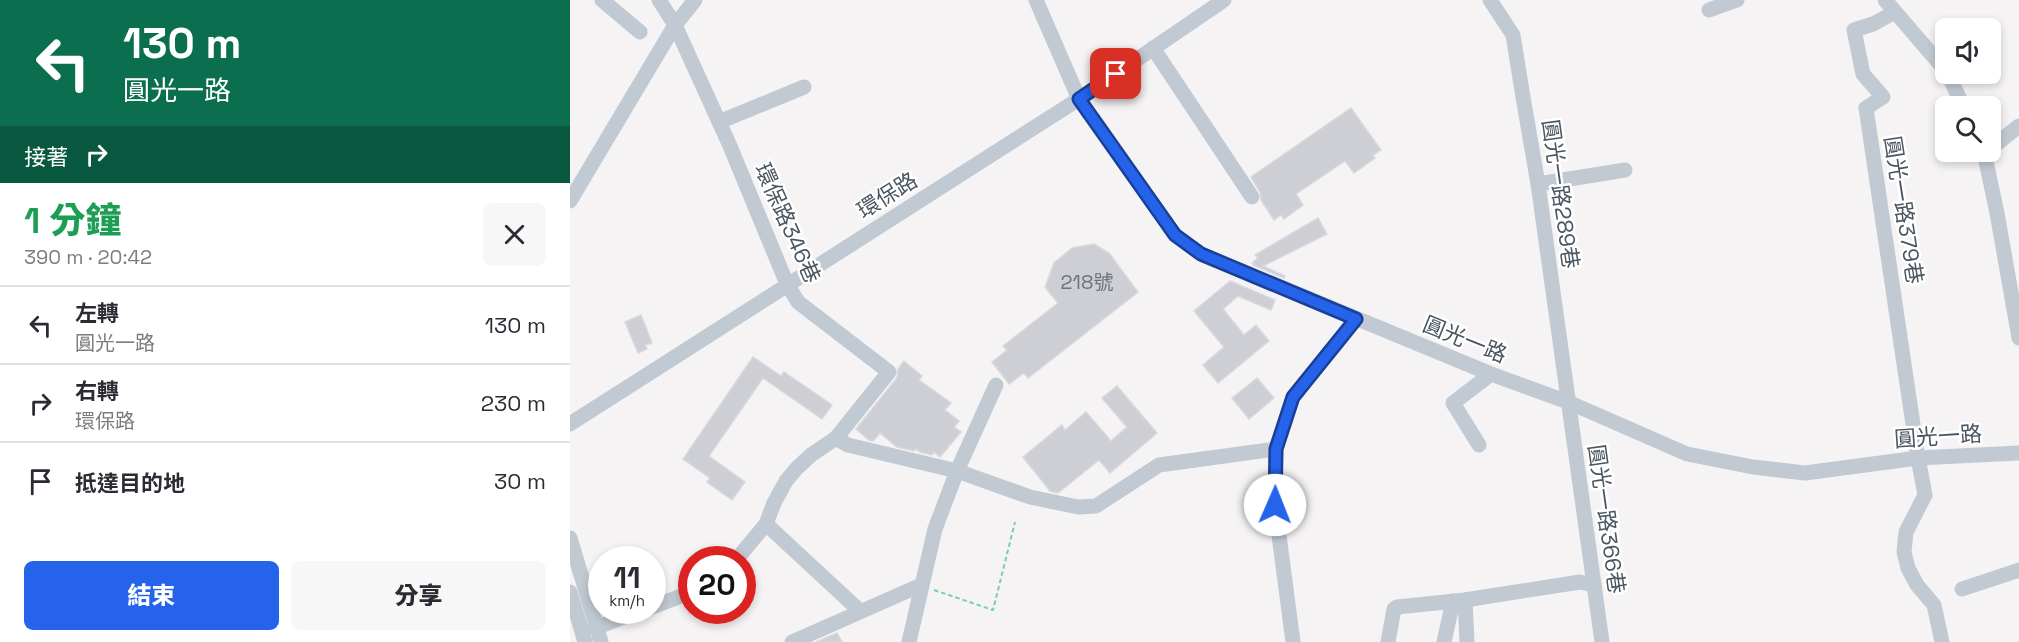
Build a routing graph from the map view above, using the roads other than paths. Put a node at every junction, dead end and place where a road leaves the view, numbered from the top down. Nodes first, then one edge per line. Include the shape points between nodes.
1 (602, 0) edge
2 (659, 0) edge
3 (695, 0) edge
4 (1036, 0) edge
5 (1224, 0) edge
6 (1490, 0) edge
7 (1737, 0) edge
8 (1885, 0) edge
9 (1709, 10) dead end
10 (1895, 12) junction
11 (675, 25) junction
12 (640, 32) dead end
13 (1153, 48) junction
14 (1935, 58) edge
15 (804, 87) dead end
16 (1079, 99) junction
17 (719, 122) junction
18 (2019, 126) edge
19 (2001, 140) edge
20 (1989, 162) edge
21 (1625, 170) dead end
22 (1538, 184) junction
23 (1252, 197) dead end
24 (570, 201) edge
25 (787, 284) junction
26 (1356, 319) junction
27 (2019, 338) edge
28 (1491, 374) junction
29 (996, 385) dead end
30 (1568, 402) junction
31 (570, 424) edge
32 (836, 438) junction
33 (1479, 444) dead end
34 (1276, 449) junction
35 (2019, 453) edge
36 (1918, 458) junction
37 (957, 471) junction
38 (765, 524) junction
39 (570, 538) edge
40 (747, 546) edge
41 (2019, 570) edge
42 (921, 585) junction
43 (1594, 585) junction
44 (1962, 589) dead end
45 (570, 592) edge
46 (1459, 601) junction
47 (861, 611) junction
48 (617, 624) edge
49 (598, 635) edge
50 (585, 642) edge
51 (792, 642) edge
52 (909, 642) edge
53 (1293, 642) edge
54 (1388, 642) edge
55 (1444, 642) edge
56 (1467, 642) edge
57 (1602, 642) edge
58 (1942, 642) edge

1 - 12 street
2 - 11 street, 環保路346巷
3 - 11 street
4 - 16 street, 圓光一路
5 - 13 street, 環保路
6 - 22 street, 圓光一路289巷 via 1513,35
7 - 9 street
8 - 10 street
10 - 14 street
10 - 36 street, 圓光一路379巷 via 1854,30 1863,74 1883,97 1866,108
11 - 17 street, 環保路346巷
11 - 24 street
13 - 16 street, 環保路
13 - 23 street
15 - 17 street
16 - 25 street, 環保路
16 - 26 street, 圓光一路 via 1175,235 1201,254
17 - 25 street, 環保路346巷
18 - 19 street
20 - 27 street
21 - 22 street
22 - 30 street, 圓光一路289巷
25 - 31 street, 環保路
25 - 32 street, 環保路346巷 via 798,302 889,372
26 - 28 street, 圓光一路
26 - 34 street via 1293,397
28 - 30 street, 圓光一路
28 - 33 street via 1453,403
29 - 37 street
30 - 36 street, 圓光一路 via 1687,454 1753,467 1805,473
30 - 43 street, 圓光一路366巷
32 - 37 street via 848,445
32 - 38 street via 796,468
34 - 37 street via 1159,465 1096,506 1078,507 1030,497
34 - 53 street via 1275,505
35 - 36 street, 圓光一路
36 - 58 street via 1925,495 1905,532 1904,552 1917,585 1934,605
37 - 42 street via 935,529
38 - 40 street
38 - 47 street
39 - 49 street
41 - 44 street
42 - 47 street
42 - 52 street
43 - 46 street via 1580,582
43 - 57 street, 圓光一路366巷
45 - 50 street
46 - 54 street via 1397,607
46 - 55 street
46 - 56 street
47 - 51 street
48 - 49 street

